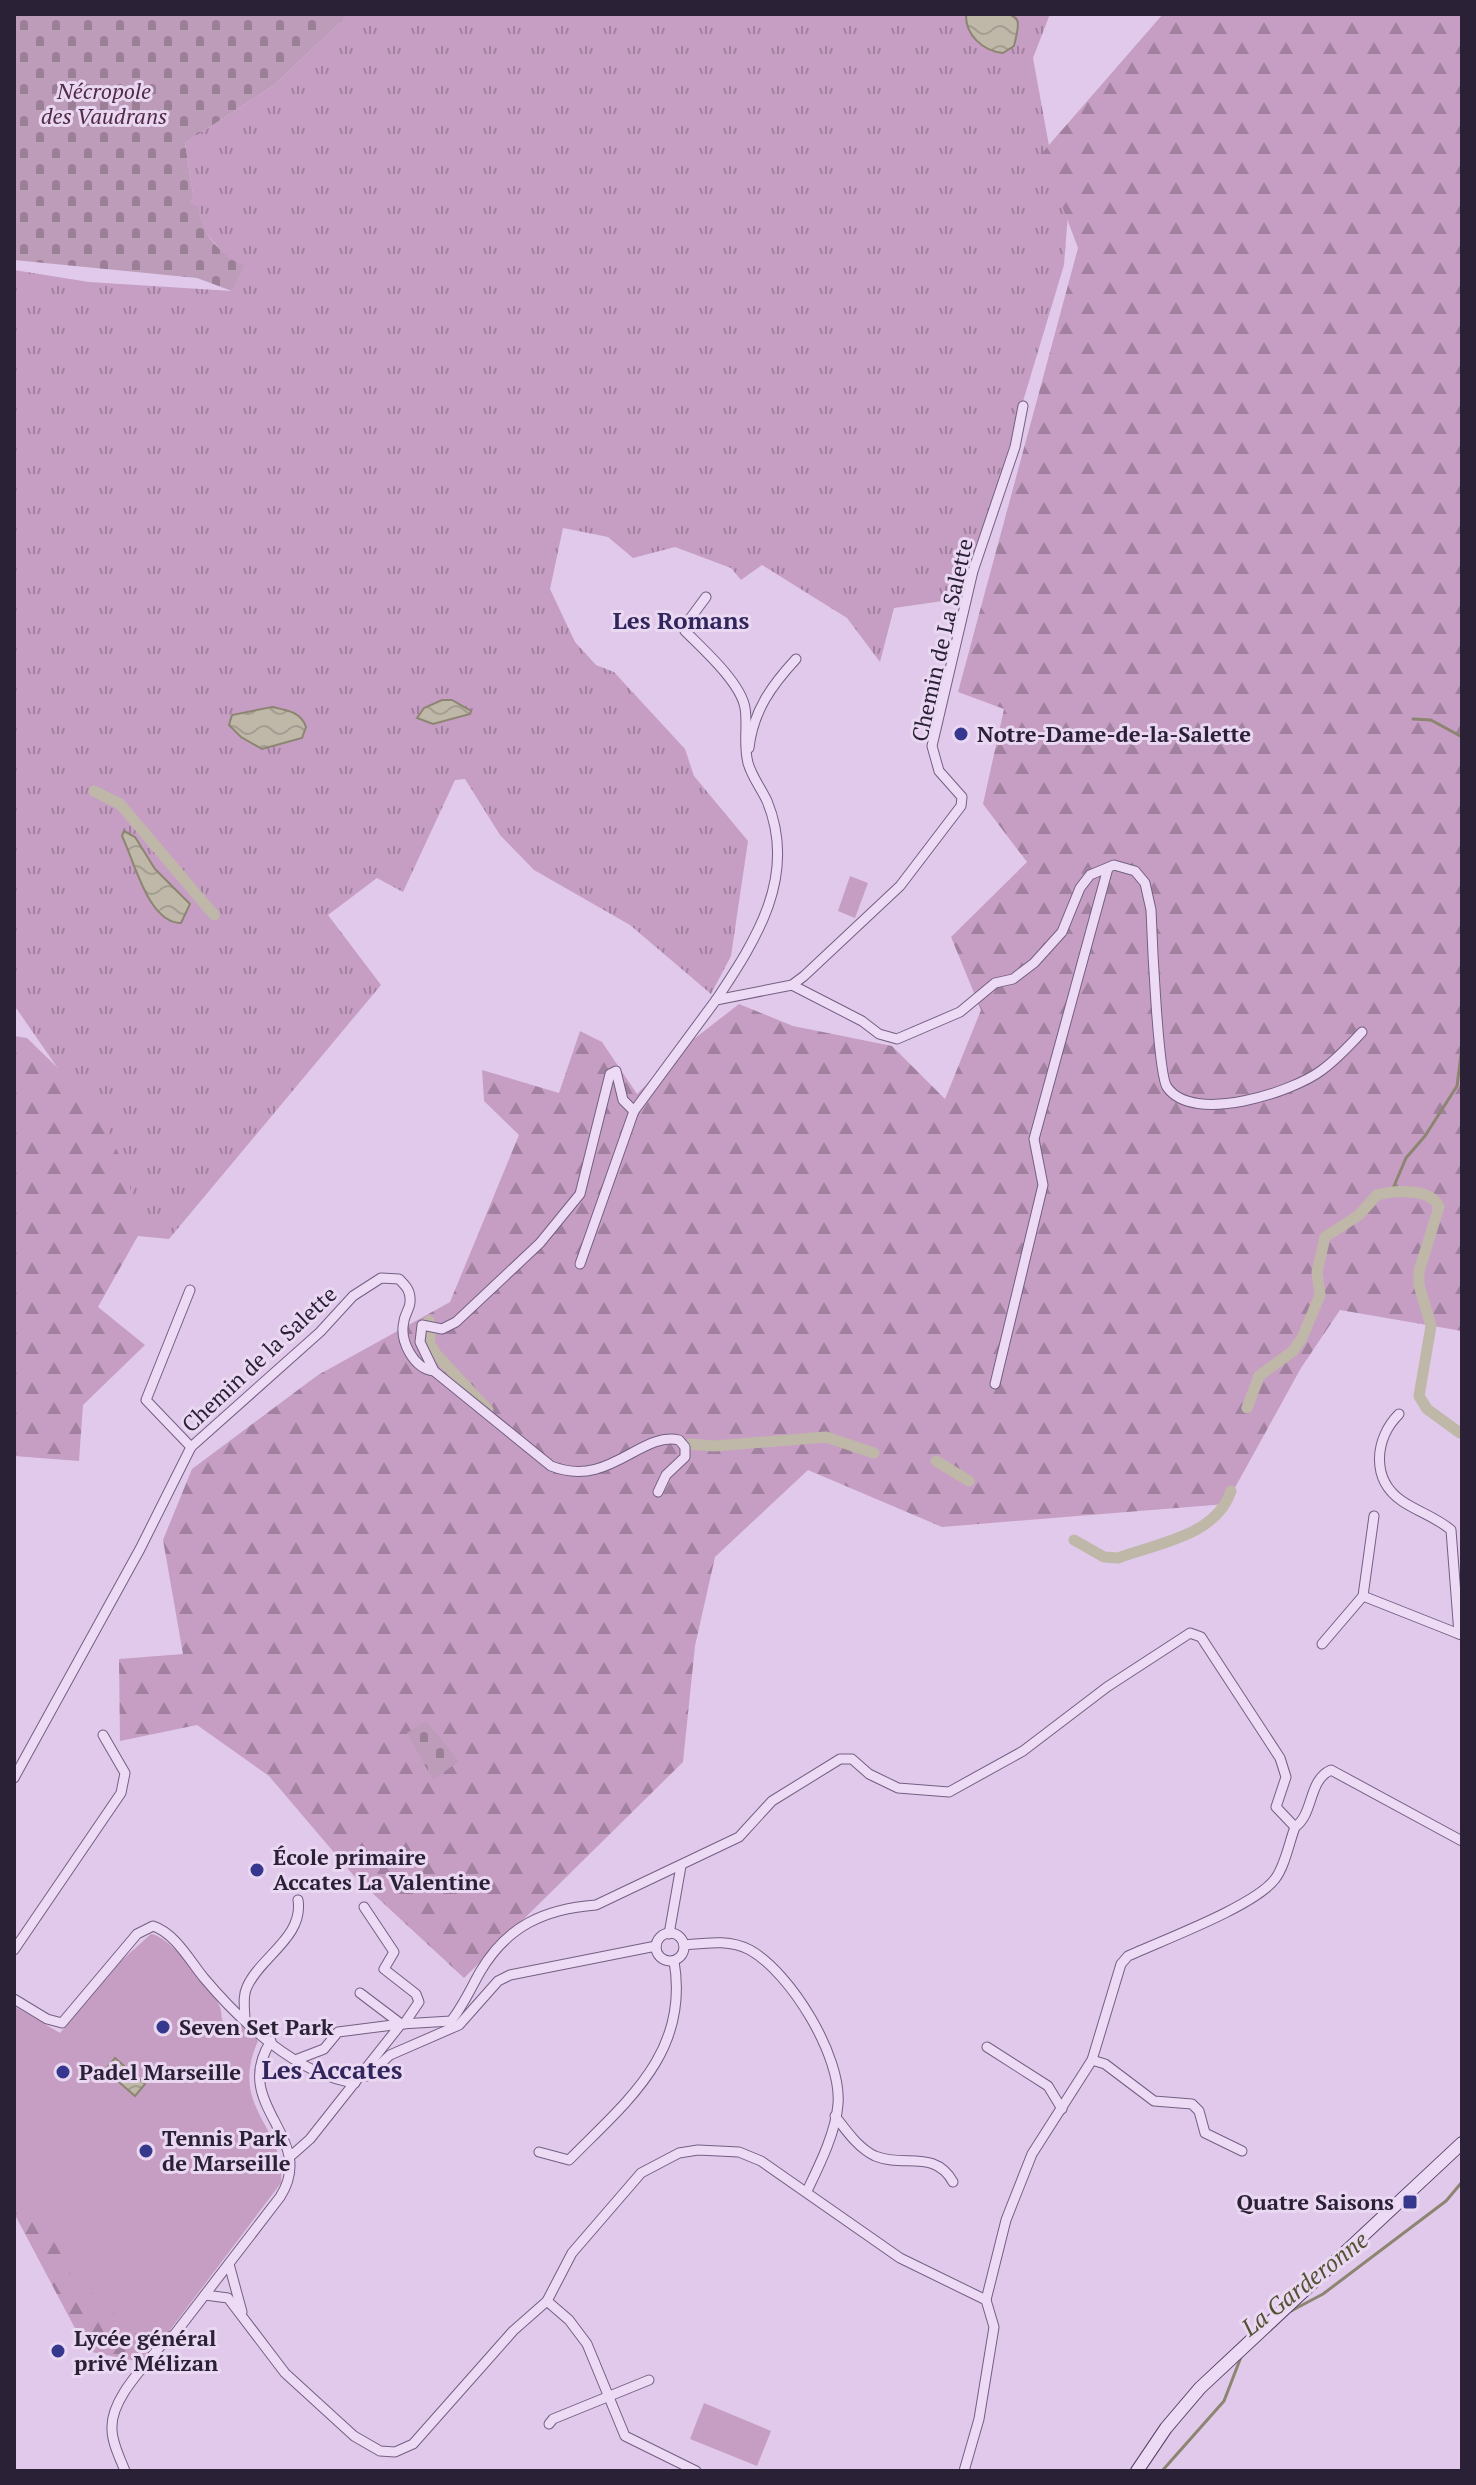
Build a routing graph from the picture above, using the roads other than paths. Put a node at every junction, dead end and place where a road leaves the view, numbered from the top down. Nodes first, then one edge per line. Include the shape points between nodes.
1 (1023, 406) dead end
2 (706, 597) dead end
3 (796, 659) dead end
4 (748, 763) junction
5 (1108, 868) junction
6 (792, 985) junction
7 (716, 1000) junction
8 (1362, 1032) dead end
9 (634, 1111) junction
10 (580, 1264) dead end
11 (190, 1290) dead end
12 (434, 1371) junction
13 (995, 1384) dead end
14 (1399, 1414) dead end
15 (191, 1447) junction
16 (658, 1492) dead end
17 (1374, 1516) dead end
18 (1363, 1596) junction
19 (1460, 1635) edge
20 (1322, 1644) dead end
21 (103, 1735) dead end
22 (14, 1778) edge
23 (1295, 1827) junction
24 (1462, 1841) edge
25 (681, 1866) junction
26 (298, 1900) dead end
27 (364, 1907) dead end
28 (669, 1934) junction
29 (684, 1945) junction
30 (656, 1946) junction
31 (14, 1950) edge
32 (674, 1961) junction
33 (481, 1970) junction
34 (498, 1981) junction
35 (360, 1993) dead end
36 (14, 1999) edge
37 (245, 2020) junction
38 (403, 2024) junction
39 (271, 2041) junction
40 (987, 2047) dead end
41 (294, 2058) junction
42 (1092, 2060) junction
43 (327, 2075) junction
44 (357, 2080) junction
45 (346, 2094) junction
46 (1062, 2109) junction
47 (835, 2116) junction
48 (1462, 2143) edge
49 (1242, 2151) dead end
50 (539, 2152) dead end
51 (292, 2155) junction
52 (953, 2182) dead end
53 (807, 2191) junction
54 (229, 2264) junction
55 (205, 2295) junction
56 (986, 2300) junction
57 (547, 2301) junction
58 (242, 2312) junction
59 (649, 2380) dead end
60 (608, 2396) junction
61 (549, 2424) dead end
62 (125, 2471) edge
63 (696, 2471) edge
64 (964, 2471) edge
65 (1137, 2471) edge

1 - 6 street, Chemin de La Salette via 1015,447 973,571 932,746 939,771 962,797 961,806 900,886
2 - 4 street via 685,631 738,691 745,708
3 - 4 street via 758,710
4 - 7 street via 772,820 776,887 744,958
5 - 6 street via 1090,875 1062,932 1034,963 1013,979 995,983 960,1012 897,1039
5 - 8 street via 1135,871 1145,883 1162,1075 1178,1099 1236,1103 1284,1089 1321,1072
5 - 13 street via 1034,1139 1043,1185
6 - 7 street
7 - 9 street
9 - 10 street
9 - 12 street via 623,1100 616,1071 610,1074 580,1194 540,1243 456,1322 419,1332
11 - 15 street via 146,1400
12 - 15 street, Chemin de la Salette via 412,1358 405,1345 409,1290 399,1279 381,1278 353,1296
12 - 16 street via 551,1466 568,1473 625,1458 663,1437 673,1439 685,1447 685,1457 666,1475
14 - 19 street via 1381,1438 1384,1478 1403,1502 1451,1530
15 - 22 street, Chemin de la Salette
17 - 18 street
18 - 19 street
18 - 20 street
21 - 31 street via 125,1773 121,1793
23 - 24 street via 1302,1823 1318,1781 1331,1770
23 - 25 street via 1276,1807 1286,1777 1280,1758 1196,1632 1107,1687 1023,1751 949,1792 898,1788 852,1759 840,1759 772,1801 739,1837
23 - 42 street via 1270,1884 1244,1902 1128,1956
25 - 28 street
25 - 33 street via 596,1905 528,1923 498,1944
26 - 37 street via 293,1930 246,1988
27 - 38 street via 394,1952 384,1969 419,2002
28 - 29 street
28 - 30 street
29 - 32 street
29 - 47 street via 737,1944 774,1969 813,2021 829,2053 838,2104
30 - 32 street via 660,1957
30 - 34 street
32 - 50 street via 670,2028 642,2088 569,2160
33 - 34 street
33 - 38 street via 451,2021
34 - 44 street via 459,2025 401,2050
35 - 38 street
36 - 37 street via 62,2023 137,1934 153,1926 167,1933
37 - 39 street
38 - 41 street via 338,2032 318,2053
38 - 44 street
39 - 41 street
39 - 51 street via 259,2065 260,2087
40 - 46 street via 1048,2086
41 - 43 street
42 - 46 street
42 - 49 street via 1154,2101 1192,2104 1205,2133
43 - 44 street
43 - 45 street
44 - 45 street
45 - 51 street
46 - 56 street via 1049,2123 1018,2187
47 - 52 street via 871,2154 889,2161 932,2161
47 - 53 street
48 - 65 main road via 1200,2388
51 - 54 street via 288,2184
53 - 56 street via 900,2258
53 - 57 street via 739,2152 714,2149 669,2157 641,2173 605,2212 572,2253
54 - 55 street
54 - 58 street
55 - 58 street via 228,2298
55 - 62 street via 166,2339 114,2413 111,2430
56 - 64 street via 994,2327 979,2419
57 - 58 street via 513,2331 413,2444 395,2452 367,2446 315,2401 268,2353
57 - 60 street via 579,2332
59 - 60 street
60 - 61 street
60 - 63 street via 631,2441

